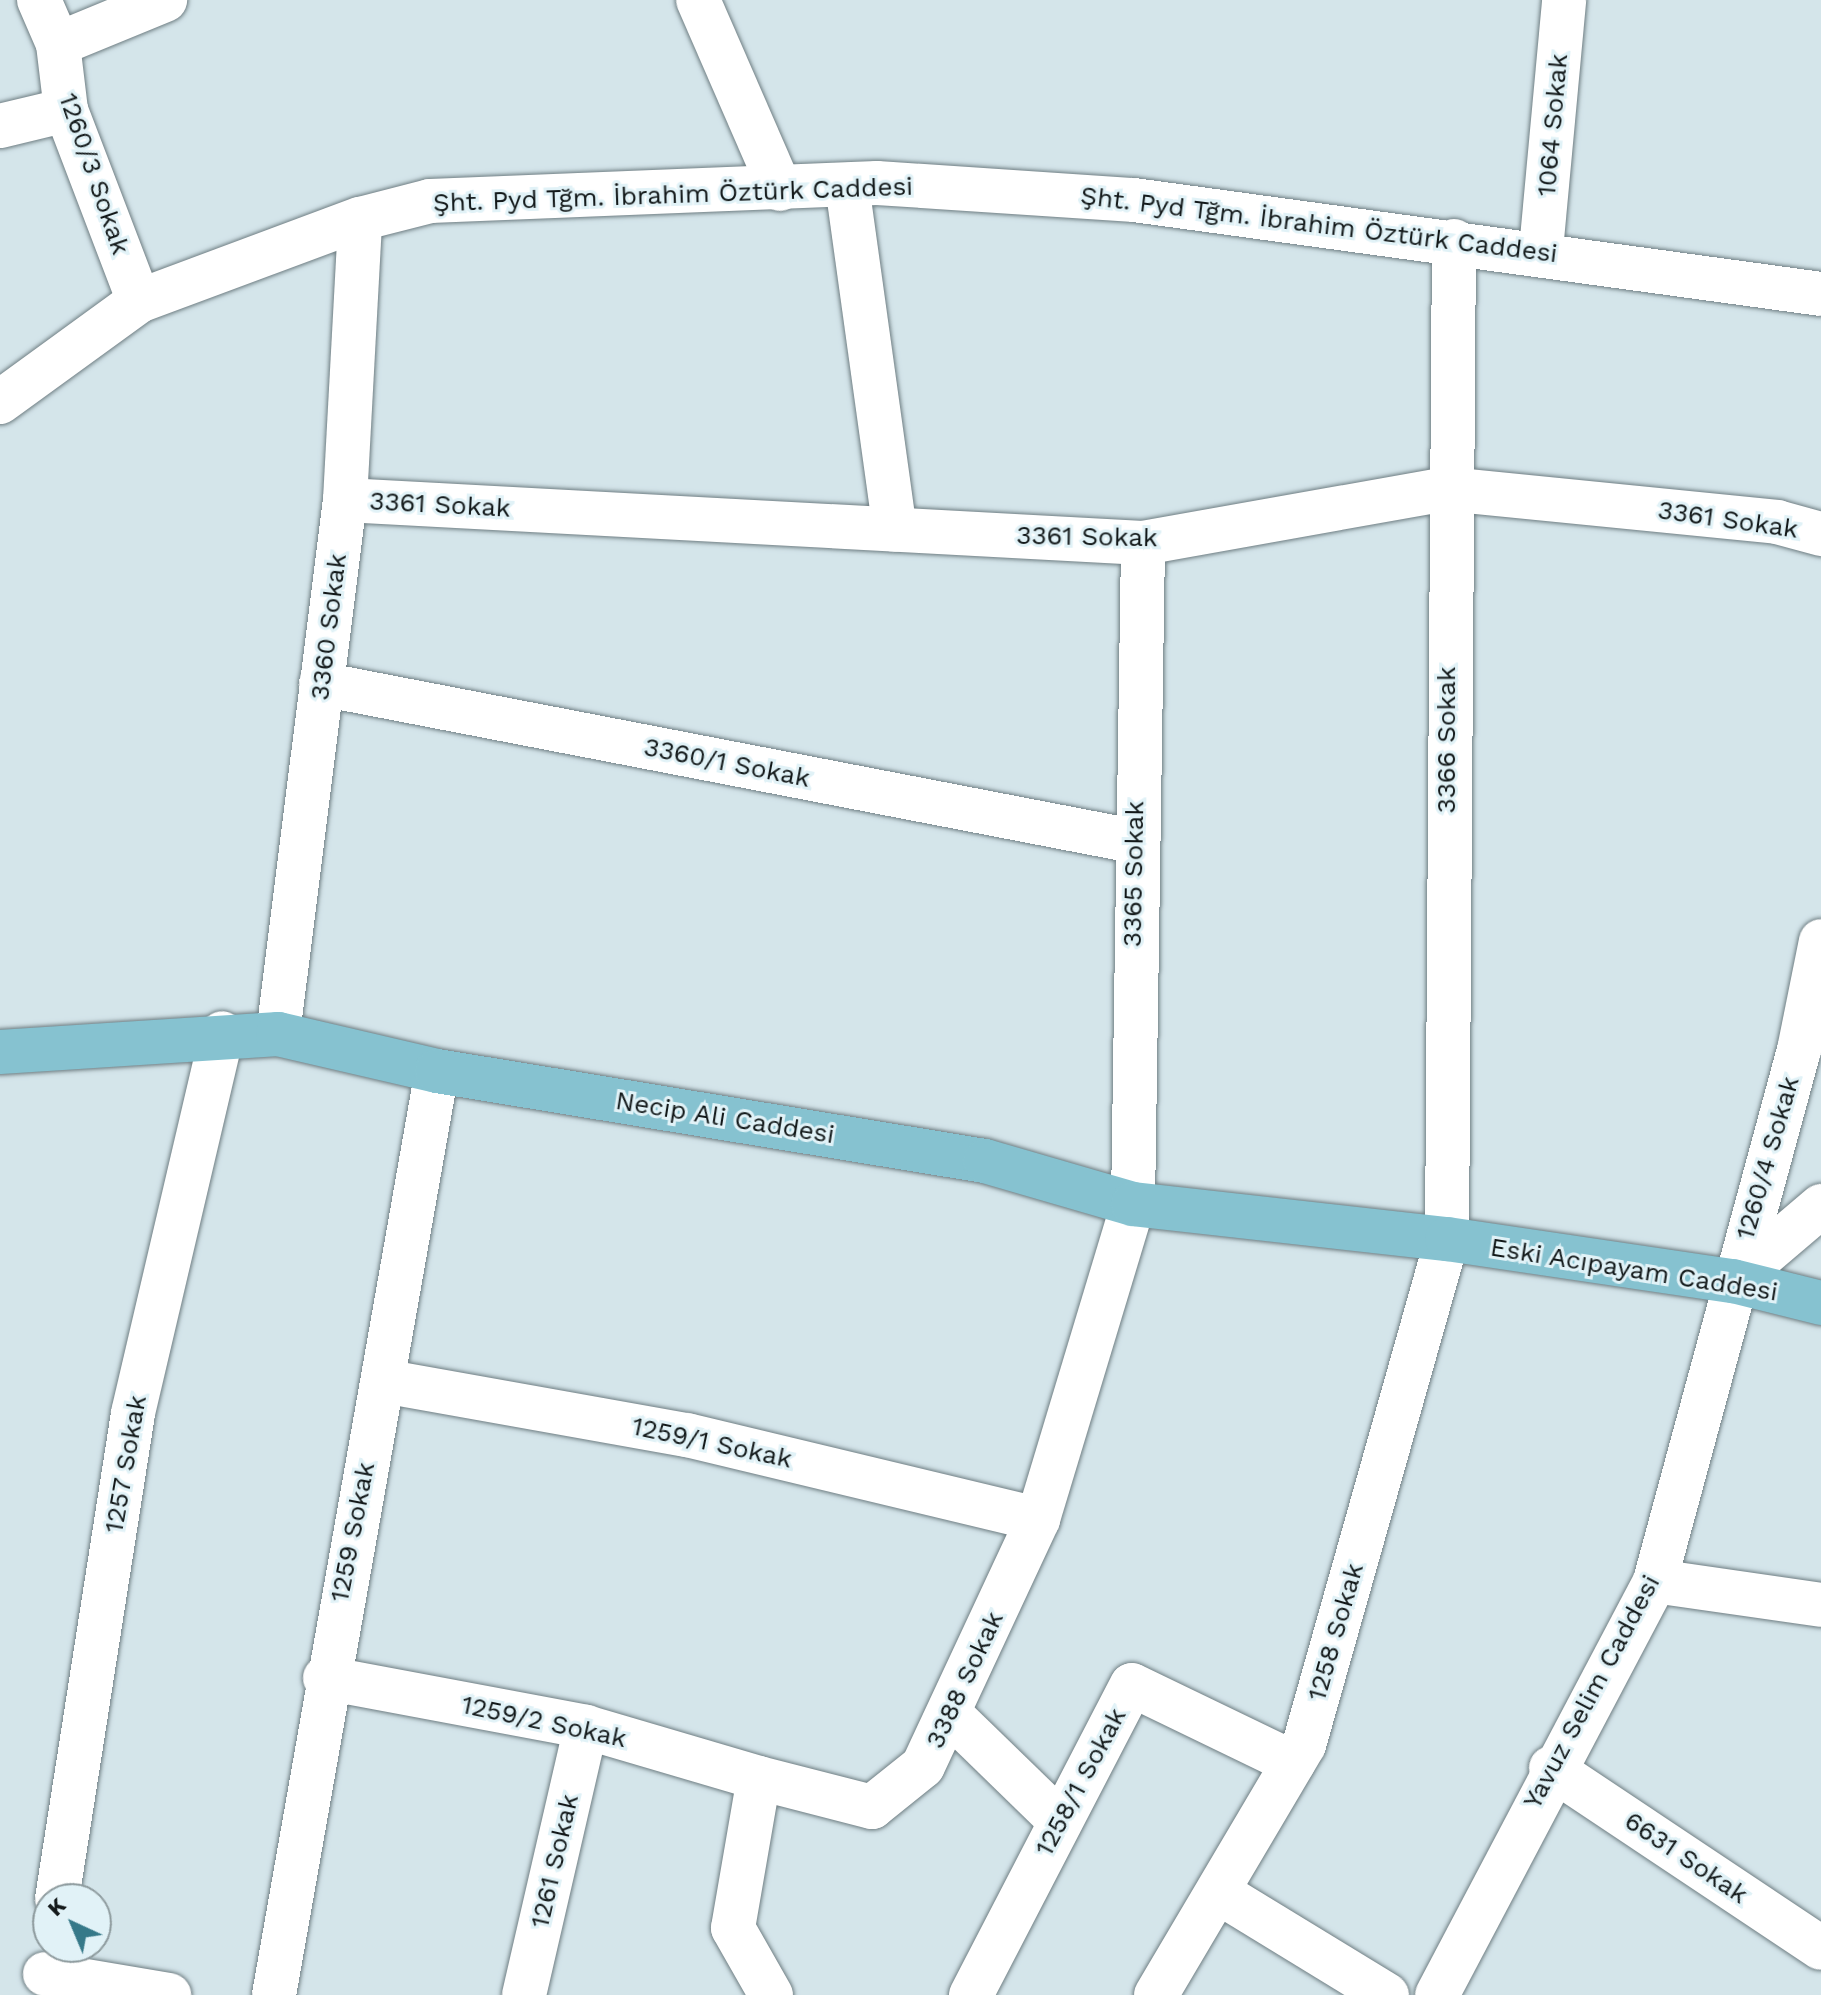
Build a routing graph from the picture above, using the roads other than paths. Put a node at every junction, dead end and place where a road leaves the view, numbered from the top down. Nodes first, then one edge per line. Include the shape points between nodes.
1 (39, 0) edge
2 (165, 0) edge
3 (698, 0) edge
4 (1564, 0) edge
5 (58, 44) junction
6 (66, 110) junction
7 (0, 126) edge
8 (847, 185) junction
9 (780, 189) junction
10 (360, 219) junction
11 (1454, 241) junction
12 (1541, 250) junction
13 (1821, 294) edge
14 (139, 301) junction
15 (0, 402) edge
16 (1447, 489) junction
17 (345, 500) junction
18 (895, 530) junction
19 (1821, 534) edge
20 (1143, 543) junction
21 (321, 684) junction
22 (1133, 841) junction
23 (1821, 941) edge
24 (222, 1033) junction
25 (278, 1034) junction
26 (0, 1052) edge
27 (437, 1071) junction
28 (1133, 1204) junction
29 (1821, 1206) edge
30 (1786, 1235) junction
31 (1447, 1239) junction
32 (1733, 1281) junction
33 (1802, 1299) edge
34 (383, 1381) junction
35 (1038, 1519) junction
36 (1655, 1581) junction
37 (1821, 1605) edge
38 (325, 1678) junction
39 (952, 1716) junction
40 (586, 1727) junction
41 (1293, 1763) junction
42 (1551, 1768) junction
43 (759, 1778) junction
44 (1060, 1821) junction
45 (60, 1883) edge
46 (1218, 1892) junction
47 (1821, 1948) edge
48 (45, 1972) edge
49 (169, 1995) edge
50 (274, 1995) edge
51 (524, 1995) edge
52 (771, 1995) edge
53 (971, 1995) edge
54 (1156, 1995) edge
55 (1387, 1995) edge
56 (1437, 1995) edge

1 - 5 street, 1260/3 Sokak
2 - 5 street
3 - 9 street
4 - 12 street, 1064 Sokak
5 - 6 street, 1260/3 Sokak
6 - 7 street
6 - 14 street, 1260/3 Sokak
8 - 9 street, Şht. Pyd Tğm. İbrahim Öztürk Caddesi
8 - 11 street, Şht. Pyd Tğm. İbrahim Öztürk Caddesi via 1134,200
8 - 18 street
9 - 10 street, Şht. Pyd Tğm. İbrahim Öztürk Caddesi via 430,201
10 - 14 street, Şht. Pyd Tğm. İbrahim Öztürk Caddesi
10 - 17 street, 3360 Sokak
11 - 12 street, Şht. Pyd Tğm. İbrahim Öztürk Caddesi
11 - 16 street, 3366 Sokak
12 - 13 street, Şht. Pyd Tğm. İbrahim Öztürk Caddesi
14 - 15 street, Şht. Pyd Tğm. İbrahim Öztürk Caddesi
16 - 19 street, 3361 Sokak via 1777,522
16 - 20 street, 3361 Sokak
16 - 31 street, 3366 Sokak
17 - 18 street, 3361 Sokak
17 - 21 street, 3360 Sokak
18 - 20 street, 3361 Sokak
20 - 22 street, 3365 Sokak
21 - 22 street, 3360/1 Sokak
21 - 25 street, 3360 Sokak
22 - 28 street, 3365 Sokak
23 - 32 street, 1260/4 Sokak via 1799,1050
24 - 25 main road, Necip Ali Caddesi
24 - 26 main road, Necip Ali Caddesi
24 - 45 street, 1257 Sokak via 133,1413
25 - 27 main road, Necip Ali Caddesi
27 - 28 main road, Necip Ali Caddesi via 985,1161
27 - 34 street, 1259 Sokak
28 - 31 main road, Necip Ali Caddesi
28 - 35 street, 3388 Sokak
29 - 30 street
30 - 32 street
30 - 33 street
31 - 32 main road, Eski Acıpayam Caddesi
31 - 41 street, 1258 Sokak
32 - 33 main road, Eski Acıpayam Caddesi
32 - 36 street, Yavuz Selim Caddesi
34 - 35 street, 1259/1 Sokak via 687,1435
34 - 38 street, 1259 Sokak
35 - 39 street, 3388 Sokak
36 - 37 street
36 - 42 street, Yavuz Selim Caddesi
38 - 40 street, 1259/2 Sokak
38 - 50 street, 1259 Sokak
39 - 43 street, 3388 Sokak via 923,1766 872,1807
39 - 44 street
40 - 43 street, 1259/2 Sokak
40 - 51 street, 1261 Sokak
41 - 44 street, 1258/1 Sokak via 1132,1685
41 - 46 street, 1258 Sokak
42 - 47 street, 6631 Sokak
42 - 56 street, Yavuz Selim Caddesi
43 - 52 street via 733,1928
44 - 53 street, 1258/1 Sokak
46 - 54 street, 1258 Sokak
46 - 55 street
48 - 49 street

